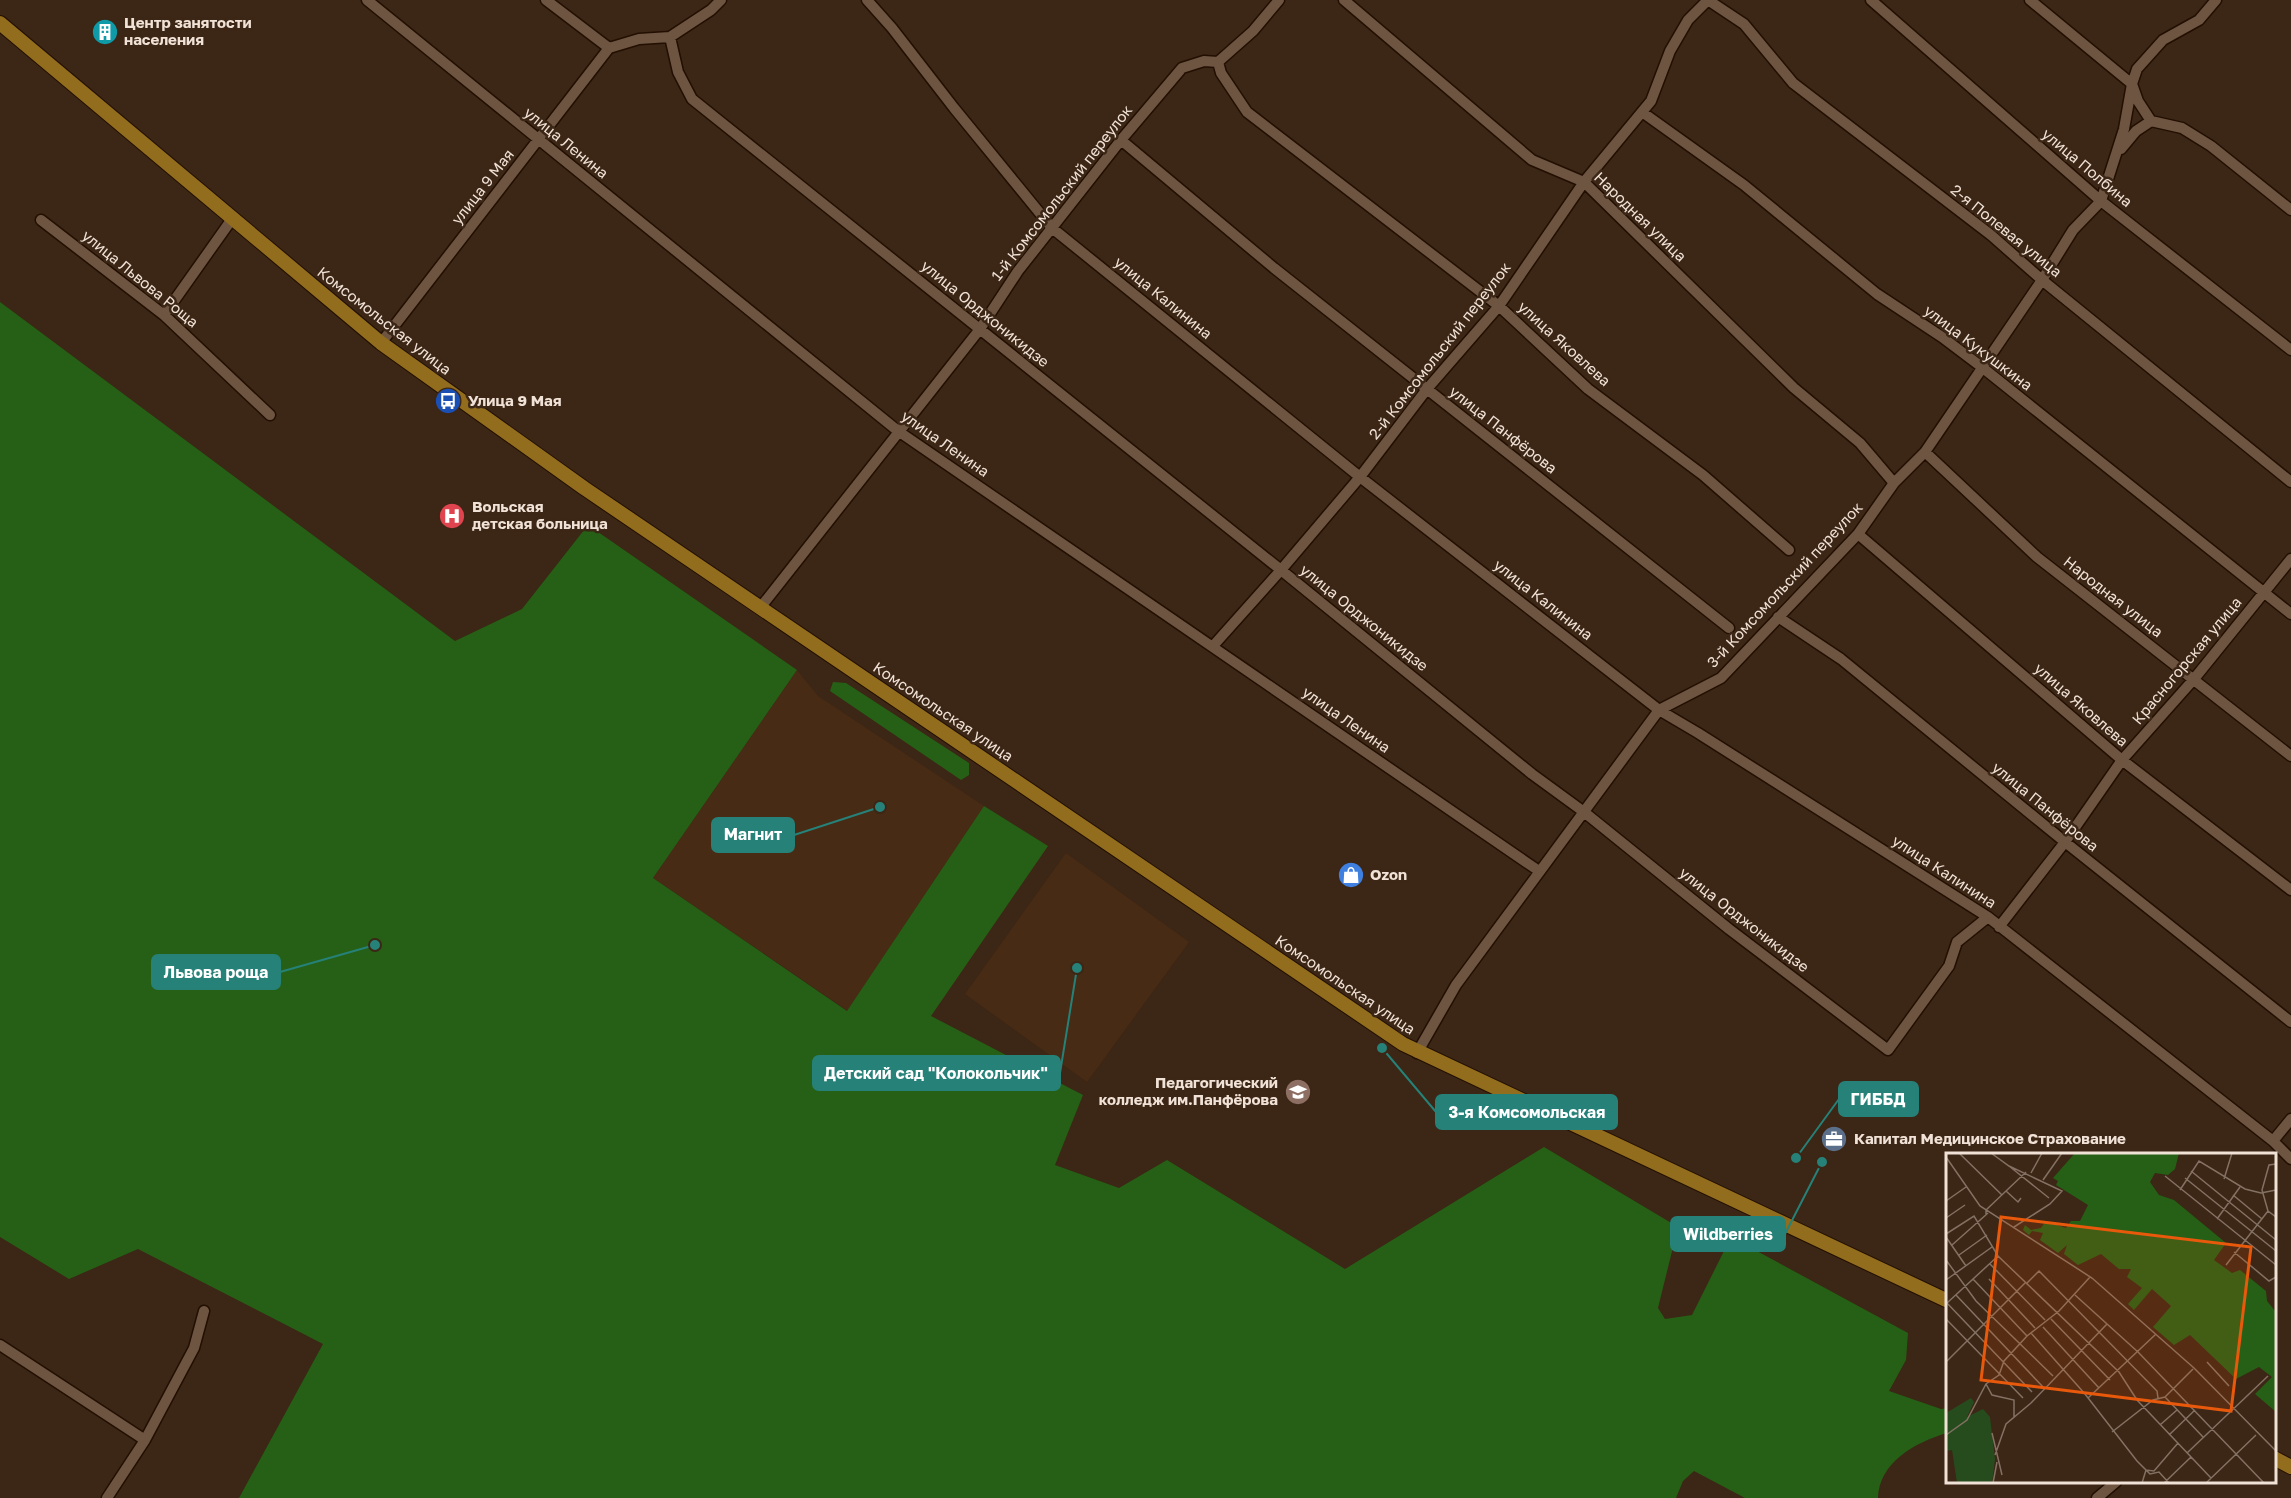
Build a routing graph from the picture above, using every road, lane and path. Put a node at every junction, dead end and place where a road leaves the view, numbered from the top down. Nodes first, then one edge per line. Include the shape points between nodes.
1 (367, 0) edge
2 (546, 0) edge
3 (721, 0) edge
4 (867, 0) edge
5 (1279, 0) edge
6 (1344, 0) edge
7 (1708, 0) edge
8 (1871, 0) edge
9 (2030, 0) edge
10 (2216, 0) edge
11 (0, 23) edge
12 (670, 36) junction
13 (609, 48) junction
14 (1218, 62) junction
15 (2132, 84) junction
16 (1642, 112) junction
17 (2151, 121) junction
18 (537, 140) junction
19 (1121, 140) junction
20 (2116, 155) junction
21 (1584, 182) junction
22 (2101, 201) junction
23 (2291, 210) edge
24 (232, 219) junction
25 (41, 220) dead end
26 (1052, 228) junction
27 (2042, 280) junction
28 (1499, 306) junction
29 (165, 315) junction
30 (980, 329) junction
31 (381, 344) junction
32 (2291, 350) edge
33 (1983, 368) junction
34 (1427, 389) junction
35 (270, 415) dead end
36 (898, 431) junction
37 (1925, 452) junction
38 (1360, 477) junction
39 (2291, 482) edge
40 (1894, 483) junction
41 (1858, 534) junction
42 (1790, 550) dead end
43 (2291, 559) edge
44 (1281, 570) junction
45 (2263, 593) junction
46 (760, 608) junction
47 (2291, 614) edge
48 (1778, 617) junction
49 (1729, 628) dead end
50 (1213, 646) junction
51 (2193, 679) junction
52 (1659, 710) junction
53 (2291, 756) edge
54 (2122, 760) junction
55 (1584, 812) junction
56 (2065, 842) junction
57 (1539, 871) junction
58 (2291, 890) edge
59 (1988, 917) junction
60 (1999, 927) junction
61 (2291, 1022) edge
62 (1418, 1053) junction
63 (2291, 1119) edge
64 (2273, 1141) junction
65 (2291, 1159) edge
66 (1946, 1302) edge
67 (204, 1311) dead end
68 (0, 1345) edge
69 (145, 1440) junction
70 (2276, 1459) edge
71 (2291, 1467) edge
72 (2115, 1483) edge
73 (107, 1498) edge
74 (2097, 1498) edge

1 - 18 street, улица Ленина
2 - 13 street
3 - 12 street
4 - 26 street, улица Калинина
5 - 14 street via 1253,31
6 - 21 street, Народная улица via 1532,160
7 - 16 street, 2-й Комсомольский переулок via 1688,20 1670,51 1651,101
7 - 27 street, 2-я Полевая улица via 1744,24 1793,83
8 - 22 street, улица Полбина
9 - 15 street
10 - 15 street, 3-й Комсомольский переулок via 2199,20 2163,40 2137,69
11 - 24 main road, Комсомольская улица
12 - 13 street via 639,39
12 - 30 street, улица Орджоникидзе via 678,72 692,99
13 - 18 street, улица 9 Мая
14 - 19 street, 1-й Комсомольский переулок via 1204,61 1182,68
14 - 28 street, улица Яковлева via 1247,112
15 - 17 street
15 - 20 street, 3-й Комсомольский переулок
16 - 21 street, 2-й Комсомольский переулок
16 - 33 street, улица Кукушкина via 1744,185 1877,294
17 - 20 street via 2136,130
17 - 23 street via 2182,128 2211,146
18 - 31 street, улица 9 Мая
18 - 36 street, улица Ленина
19 - 26 street, 1-й Комсомольский переулок
19 - 34 street, улица Панфёрова
20 - 22 street, 3-й Комсомольский переулок
21 - 28 street, 2-й Комсомольский переулок
21 - 40 street, Народная улица via 1794,388 1860,443
22 - 27 street, 3-й Комсомольский переулок via 2073,230
22 - 32 street, улица Полбина
24 - 29 street
24 - 31 main road, Комсомольская улица
25 - 29 street, улица Львова Роща
26 - 30 street, 1-й Комсомольский переулок
26 - 38 street, улица Калинина
27 - 33 street, 3-й Комсомольский переулок
27 - 39 street, 2-я Полевая улица
28 - 34 street, 2-й Комсомольский переулок
28 - 42 street, улица Яковлева via 1588,388 1703,475
29 - 35 street, улица Львова Роща
30 - 36 street, 1-й Комсомольский переулок
30 - 44 street, улица Орджоникидзе
31 - 46 main road, Комсомольская улица
33 - 37 street, 3-й Комсомольский переулок
33 - 45 street, улица Кукушкина
34 - 38 street, 2-й Комсомольский переулок
34 - 49 street, улица Панфёрова
36 - 46 street, 1-й Комсомольский переулок
36 - 50 street, улица Ленина
37 - 40 street, 3-й Комсомольский переулок
37 - 51 street, Народная улица via 2037,556
38 - 44 street, 2-й Комсомольский переулок
38 - 52 street, улица Калинина
40 - 41 street, 3-й Комсомольский переулок
41 - 48 street, 3-й Комсомольский переулок
41 - 54 street, улица Яковлева
43 - 45 street, Красногорская улица
44 - 50 street, 2-й Комсомольский переулок
44 - 55 street, улица Орджоникидзе
45 - 47 street, улица Кукушкина
45 - 51 street, Красногорская улица
46 - 62 main road, Комсомольская улица
48 - 52 street, 3-й Комсомольский переулок via 1721,678
48 - 56 street, улица Панфёрова via 1841,659
50 - 57 street, улица Ленина
51 - 53 street, Народная улица
51 - 54 street, Красногорская улица
52 - 55 street, 3-й Комсомольский переулок
52 - 59 street, улица Калинина
54 - 56 street, Красногорская улица
54 - 58 street, улица Яковлева
55 - 57 street, 3-й Комсомольский переулок
55 - 59 street, улица Орджоникидзе via 1888,1050 1949,966 1957,942
56 - 60 street, Красногорская улица
56 - 61 street, улица Панфёрова
57 - 62 street, 3-й Комсомольский переулок via 1456,985
59 - 60 street, улица Калинина
60 - 64 street, улица Калинина
62 - 66 main road, Комсомольская улица
63 - 64 street
64 - 65 street, улица Калинина
67 - 69 street via 194,1348
68 - 69 street
69 - 73 street
70 - 71 main road
72 - 74 street

